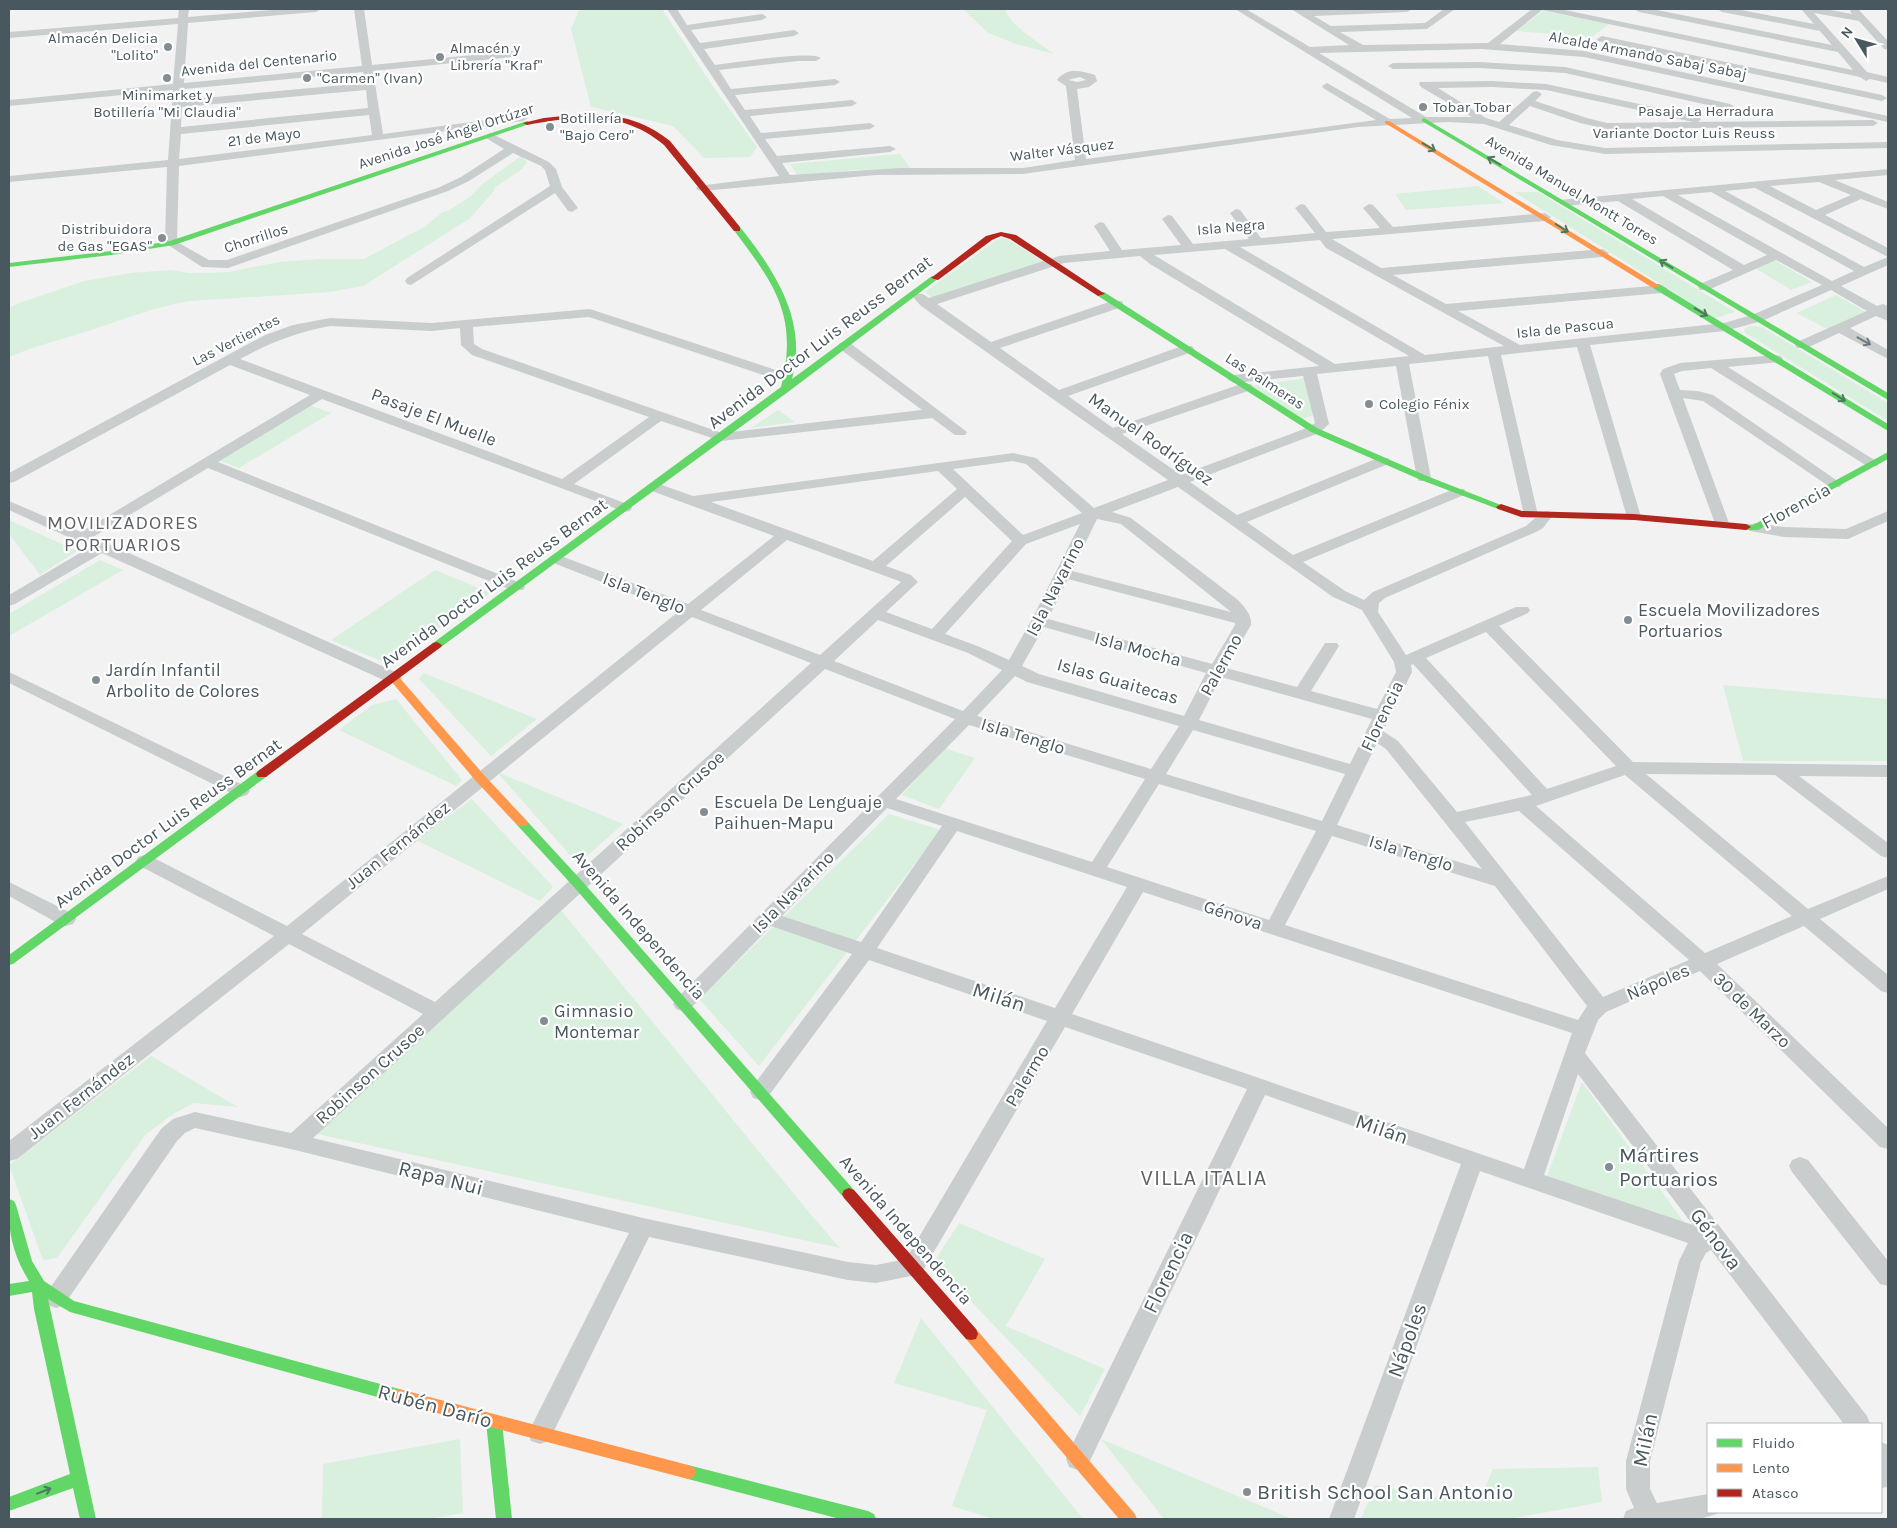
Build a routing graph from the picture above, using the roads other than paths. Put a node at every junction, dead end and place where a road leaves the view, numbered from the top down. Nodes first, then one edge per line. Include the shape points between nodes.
1 (316, 9) edge
2 (359, 9) edge
3 (672, 9) edge
4 (677, 9) edge
5 (1240, 9) edge
6 (1406, 9) edge
7 (1450, 9) edge
8 (1538, 9) edge
9 (1547, 9) edge
10 (1638, 9) edge
11 (1725, 9) edge
12 (1806, 9) edge
13 (1811, 9) edge
14 (1853, 9) edge
15 (1299, 11) edge
16 (183, 15) edge
17 (762, 17) dead end
18 (1863, 19) junction
19 (1618, 24) junction
20 (684, 28) junction
21 (1330, 29) junction
22 (1824, 29) junction
23 (794, 34) dead end
24 (9, 35) edge
25 (1602, 39) junction
26 (1468, 46) junction
27 (1490, 46) junction
28 (697, 47) junction
29 (1888, 47) edge
30 (1362, 48) junction
31 (1308, 50) junction
32 (1842, 50) junction
33 (513, 54) dead end
34 (1584, 54) junction
35 (1777, 57) junction
36 (816, 58) dead end
37 (1385, 62) junction
38 (1479, 65) junction
39 (368, 67) junction
40 (712, 68) junction
41 (1564, 70) junction
42 (1763, 73) junction
43 (1864, 75) junction
44 (1417, 80) junction
45 (1888, 80) edge
46 (835, 82) dead end
47 (1072, 85) dead end
48 (179, 86) junction
49 (371, 86) junction
50 (1327, 86) dead end
51 (1546, 87) junction
52 (1747, 90) junction
53 (729, 92) junction
54 (1528, 102) junction
55 (1885, 102) edge
56 (9, 103) edge
57 (852, 103) dead end
58 (178, 104) junction
59 (1730, 107) junction
60 (374, 111) junction
61 (743, 113) junction
62 (523, 118) dead end
63 (1424, 120) junction
64 (1485, 121) junction
65 (1888, 121) edge
66 (1387, 122) junction
67 (1502, 125) junction
68 (870, 126) dead end
69 (1730, 126) junction
70 (176, 130) junction
71 (490, 136) junction
72 (760, 136) junction
73 (378, 138) junction
74 (1600, 138) junction
75 (1888, 145) edge
76 (1080, 146) junction
77 (1750, 148) junction
78 (512, 149) junction
79 (890, 149) dead end
80 (776, 160) junction
81 (1112, 160) junction
82 (173, 163) junction
83 (1081, 164) junction
84 (1888, 172) edge
85 (1872, 174) junction
86 (9, 178) edge
87 (1819, 178) junction
88 (787, 179) junction
89 (1888, 180) edge
90 (1757, 184) junction
91 (556, 187) junction
92 (702, 188) junction
93 (1712, 188) junction
94 (1666, 193) junction
95 (1861, 195) junction
96 (1620, 197) junction
97 (1564, 202) junction
98 (1888, 206) edge
99 (572, 208) dead end
100 (1301, 208) dead end
101 (1369, 208) dead end
102 (1236, 213) dead end
103 (1816, 215) junction
104 (1545, 217) junction
105 (1168, 219) dead end
106 (1100, 226) dead end
107 (1388, 230) junction
108 (1001, 234) joint
109 (1324, 235) junction
110 (1257, 241) junction
111 (171, 243) junction
112 (1226, 244) junction
113 (1189, 247) junction
114 (1143, 252) junction
115 (1603, 253) junction
116 (1888, 253) edge
117 (1118, 254) junction
118 (1777, 255) junction
119 (1051, 261) junction
120 (1888, 261) edge
121 (9, 265) edge
122 (1743, 270) junction
123 (1380, 272) junction
124 (1864, 272) junction
125 (411, 281) dead end
126 (1832, 286) junction
127 (1704, 287) junction
128 (1662, 289) junction
129 (920, 298) junction
130 (1117, 304) junction
131 (1445, 308) junction
132 (1884, 311) edge
133 (1757, 318) junction
134 (466, 323) junction
135 (1725, 327) junction
136 (1840, 328) junction
137 (1582, 342) junction
138 (1802, 345) junction
139 (845, 346) junction
140 (989, 347) junction
141 (1187, 349) junction
142 (1518, 349) junction
143 (1493, 352) junction
144 (1888, 355) edge
145 (1423, 359) junction
146 (1776, 359) junction
147 (230, 360) junction
148 (1402, 362) junction
149 (1716, 365) junction
150 (1333, 369) junction
151 (1309, 371) junction
152 (774, 374) dead end
153 (1240, 383) junction
154 (785, 390) junction
155 (321, 394) junction
156 (1676, 394) junction
157 (1056, 395) junction
158 (1888, 396) edge
159 (935, 413) junction
160 (659, 416) junction
161 (1888, 428) edge
162 (1314, 430) junction
163 (960, 432) dead end
164 (1110, 433) junction
165 (721, 437) junction
166 (1888, 455) edge
167 (1383, 461) junction
168 (206, 462) junction
169 (1872, 463) junction
170 (942, 467) junction
171 (1424, 478) junction
172 (9, 479) edge
173 (1179, 482) junction
174 (1836, 484) junction
175 (564, 485) junction
176 (654, 487) junction
177 (965, 489) junction
178 (1459, 492) junction
179 (693, 501) junction
180 (9, 505) edge
181 (625, 508) junction
182 (1092, 514) junction
183 (1539, 515) junction
184 (1888, 515) edge
185 (1634, 517) junction
186 (1234, 521) junction
187 (1721, 523) junction
188 (1754, 528) junction
189 (785, 534) junction
190 (81, 538) junction
191 (1021, 541) junction
192 (101, 547) junction
193 (556, 559) junction
194 (1292, 561) junction
195 (875, 567) junction
196 (1064, 573) junction
197 (517, 587) junction
198 (9, 602) edge
199 (1369, 606) junction
200 (690, 610) junction
201 (1522, 610) dead end
202 (876, 614) junction
203 (1244, 620) junction
204 (1039, 621) junction
205 (1488, 625) junction
206 (935, 635) junction
207 (1331, 646) dead end
208 (1409, 660) junction
209 (823, 661) junction
210 (1012, 668) junction
211 (1216, 670) junction
212 (9, 678) edge
213 (394, 678) junction
214 (1301, 694) junction
215 (1382, 716) junction
216 (967, 717) junction
217 (1189, 723) junction
218 (1374, 733) junction
219 (1628, 768) junction
220 (1355, 771) junction
221 (1781, 771) junction
222 (1888, 771) edge
223 (1155, 776) junction
224 (480, 778) junction
225 (241, 791) junction
226 (1544, 797) junction
227 (884, 801) junction
228 (1523, 804) junction
229 (1453, 819) junction
230 (953, 824) junction
231 (1327, 828) junction
232 (1888, 852) edge
233 (145, 861) junction
234 (1096, 870) junction
235 (1501, 881) junction
236 (1888, 882) edge
237 (578, 884) junction
238 (1138, 884) junction
239 (9, 888) edge
240 (1807, 917) junction
241 (768, 918) junction
242 (66, 919) junction
243 (1274, 928) junction
244 (288, 935) junction
245 (864, 952) junction
246 (9, 962) edge
247 (1703, 962) junction
248 (1888, 986) edge
249 (682, 1004) junction
250 (1599, 1007) junction
251 (437, 1012) junction
252 (1061, 1018) junction
253 (1583, 1029) junction
254 (1574, 1054) junction
255 (1259, 1086) junction
256 (760, 1092) junction
257 (1888, 1141) edge
258 (295, 1142) junction
259 (9, 1152) edge
260 (1473, 1160) junction
261 (1800, 1166) dead end
262 (1531, 1181) junction
263 (9, 1205) edge
264 (643, 1227) junction
265 (1714, 1237) junction
266 (913, 1267) junction
267 (1888, 1277) edge
268 (9, 1290) edge
269 (48, 1292) junction
270 (494, 1422) junction
271 (1857, 1423) edge
272 (540, 1433) junction
273 (1078, 1459) junction
274 (79, 1478) junction
275 (9, 1504) edge
276 (1707, 1506) edge
277 (825, 1514) edge
278 (1645, 1518) edge
279 (88, 1519) edge
280 (504, 1519) edge
281 (868, 1519) edge
282 (1129, 1519) edge
283 (1342, 1519) edge

1 - 16 street
2 - 39 street
3 - 4 street
3 - 20 street
5 - 31 street, Avenida Manuel Montt Torres
6 - 15 street
7 - 21 street via 1427,26
8 - 27 street
9 - 19 street
10 - 19 street
10 - 32 street
11 - 22 street
12 - 22 street
13 - 18 street
14 - 18 street
15 - 21 street
16 - 24 street
16 - 48 street
17 - 20 street
18 - 29 street
19 - 25 street
19 - 35 street
20 - 28 street
21 - 30 street
22 - 32 street
23 - 28 street
25 - 34 street
25 - 42 street
26 - 27 street, Alcalde Armando Sabaj Sabaj
26 - 30 street, Alcalde Armando Sabaj Sabaj
26 - 38 street
27 - 34 street, Alcalde Armando Sabaj Sabaj
28 - 40 street
30 - 31 street, Alcalde Armando Sabaj Sabaj
30 - 37 street
31 - 63 street, Avenida Manuel Montt Torres
32 - 43 street
33 - 39 street, Avenida del Centenario
34 - 41 street
34 - 52 street, Alcalde Armando Sabaj Sabaj
35 - 42 street
35 - 43 street
36 - 40 street
37 - 38 street
37 - 44 street
38 - 41 street
39 - 48 street, Avenida del Centenario
39 - 49 street
40 - 53 street
41 - 51 street
41 - 59 street
42 - 52 street
42 - 55 street
43 - 45 street
43 - 55 street
44 - 51 street
44 - 64 street
46 - 53 street
47 - 76 street
48 - 56 street, Avenida del Centenario
48 - 58 street
49 - 58 street
49 - 60 street
50 - 66 street
51 - 54 street
51 - 69 street
52 - 59 street
52 - 65 street, Alcalde Armando Sabaj Sabaj
53 - 61 street
54 - 67 street
54 - 74 street, Pasaje La Herradura via 1584,121
57 - 61 street
58 - 70 street
59 - 69 street via 1727,117
60 - 70 street
60 - 73 street
61 - 72 street
62 - 73 street, 21 de Mayo
63 - 64 street, Variante Doctor Luis Reuss
63 - 66 street, Walter Vásquez
97 -> 63 street, Avenida Manuel Montt Torres
64 - 67 street, Variante Doctor Luis Reuss
65 - 69 street, Pasaje La Herradura
66 - 81 street, Walter Vásquez
66 -> 104 street
67 - 74 street, Variante Doctor Luis Reuss via 1555,143
68 - 72 street
69 - 74 street, Pasaje La Herradura
69 - 77 street
70 - 82 street
71 - 78 street
71 - 92 street, Avenida José Ángel Ortúzar via 552,119 590,117 625,121 660,136
71 - 111 street, Avenida José Ángel Ortúzar
72 - 80 street
73 - 82 street, 21 de Mayo
74 - 77 street, Variante Doctor Luis Reuss
75 - 77 street, Variante Doctor Luis Reuss
76 - 81 street
76 - 83 street
78 - 91 street via 548,167
78 - 111 street, Chorrillos via 466,179 444,189 228,264 206,264
79 - 80 street
80 - 88 street
81 - 83 street, Walter Vásquez
82 - 86 street, 21 de Mayo
82 - 111 street
83 - 88 street, Walter Vásquez via 1012,172 902,171
84 - 85 street
85 - 87 street
85 - 89 street
87 - 90 street
87 - 95 street
88 - 92 street, Walter Vásquez
90 - 93 street
90 - 103 street
91 - 99 street
91 - 125 street
92 - 154 street, Avenida José Ángel Ortúzar via 756,251 785,300 795,346 791,375
93 - 94 street
93 - 124 street
94 - 96 street
94 - 118 street
95 - 98 street
95 - 103 street
96 - 97 street
96 - 122 street
127 -> 97 street, Avenida Manuel Montt Torres
100 - 109 street
101 - 107 street
102 - 110 street
103 - 116 street
104 - 107 street, Isla Negra
104 -> 115 street
105 - 113 street
106 - 117 street
107 - 109 street, Isla Negra
108 - 119 street, Las Palmeras via 1013,237
108 - 129 street, Avenida Doctor Luis Reuss Bernat via 989,238
109 - 110 street, Isla Negra
109 - 123 street via 1324,240 1330,244
110 - 112 street, Isla Negra
111 - 121 street, Avenida José Ángel Ortúzar
112 - 113 street, Isla Negra
112 - 145 street
113 - 114 street, Isla Negra
114 - 117 street, Isla Negra
114 - 150 street
115 - 123 street
115 - 128 street
117 - 119 street, Isla Negra
118 - 122 street
118 - 126 street
119 - 129 street, Isla Negra
119 - 130 street, Las Palmeras
120 - 124 street, Isla de Pascua
122 - 127 street
123 - 131 street
124 - 126 street, Isla de Pascua
126 - 132 street
126 - 133 street, Isla de Pascua
127 - 133 street, Avenida Manuel Montt Torres
128 - 131 street
128 -> 135 street
129 - 139 street, Avenida Doctor Luis Reuss Bernat
129 - 140 street, Manuel Rodríguez
130 - 140 street
130 - 141 street, Las Palmeras
131 - 142 street
132 - 136 street
133 - 135 street, Isla de Pascua
133 - 138 street, Avenida Manuel Montt Torres
134 - 147 street, Las Vertientes via 421,328 352,322 318,323 279,334
134 - 152 street, Las Vertientes via 590,313
134 - 160 street via 468,345 477,352
135 - 137 street, Isla de Pascua
135 - 146 street
136 - 138 street
136 -> 144 street
137 - 142 street, Isla de Pascua
137 - 185 street
138 - 158 street, Avenida Manuel Montt Torres
139 - 154 street, Avenida Doctor Luis Reuss Bernat
139 - 159 street
140 - 157 street, Manuel Rodríguez
141 - 153 street, Las Palmeras
141 - 157 street
142 - 143 street, Isla de Pascua
143 - 145 street, Isla de Pascua
143 - 183 street
145 - 148 street, Isla de Pascua
146 - 149 street
146 -> 161 street
147 - 155 street, Pasaje El Muelle
147 - 172 street, Las Vertientes
148 - 150 street, Isla de Pascua
148 - 171 street
149 - 156 street via 1671,370 1667,374
149 - 169 street
150 - 151 street, Isla de Pascua
151 - 153 street, Isla de Pascua
151 - 162 street via 1322,424
153 - 162 street, Las Palmeras
153 - 164 street, Isla de Pascua
154 - 165 street, Avenida Doctor Luis Reuss Bernat
155 - 168 street
155 - 175 street, Pasaje El Muelle
156 - 174 street via 1708,398
156 - 187 street
157 - 164 street, Manuel Rodríguez
159 - 163 street
159 - 165 street
160 - 165 street
160 - 175 street
162 - 167 street, Las Palmeras
162 - 173 street, Isla Navarino
164 - 173 street, Manuel Rodríguez
165 - 176 street, Avenida Doctor Luis Reuss Bernat
166 - 169 street, Florencia
167 - 171 street, Las Palmeras
167 - 186 street
168 - 190 street
168 - 197 street
169 - 174 street, Florencia
170 - 177 street
170 - 179 street
170 - 182 street via 1022,458 1031,461
171 - 178 street, Las Palmeras
173 - 182 street, Isla Navarino
173 - 186 street, Manuel Rodríguez
174 - 188 street, Florencia
175 - 181 street, Pasaje El Muelle
176 - 179 street
176 - 181 street, Avenida Doctor Luis Reuss Bernat
177 - 191 street
177 - 195 street
178 - 183 street, Las Palmeras via 1514,512
178 - 194 street
179 - 189 street
180 - 190 street, Avenida Independencia
181 - 193 street, Avenida Doctor Luis Reuss Bernat
182 - 191 street, Isla Navarino
182 - 196 street, Isla Navarino
182 - 203 street, Palermo via 1126,522 1232,603
183 - 185 street, Florencia
183 - 199 street via 1538,525 1531,530 1379,595
184 - 188 street via 1848,534
185 - 187 street, Florencia
186 - 194 street, Manuel Rodríguez
187 - 188 street, Florencia
189 - 195 street
189 - 200 street, Juan Fernández
190 - 192 street, Avenida Independencia
191 - 206 street
192 - 198 street
192 - 213 street, Avenida Independencia
193 - 197 street, Avenida Doctor Luis Reuss Bernat
193 - 200 street, Isla Tenglo
194 - 199 street, Manuel Rodríguez via 1346,599
195 - 202 street, Robinson Crusoe via 909,580 909,584
196 - 203 street
196 - 204 street, Isla Navarino
197 - 213 street, Avenida Doctor Luis Reuss Bernat
199 - 208 street, Florencia via 1370,612
200 - 209 street, Isla Tenglo
200 - 224 street, Juan Fernández
201 - 205 street
202 - 206 street, Islas Guaitecas
202 - 209 street, Robinson Crusoe
203 - 211 street, Palermo
204 - 210 street, Isla Navarino
204 - 211 street, Isla Mocha
205 - 208 street
205 - 219 street
206 - 210 street, Islas Guaitecas
207 - 214 street
208 - 215 street, Florencia
208 - 226 street
209 - 216 street, Isla Tenglo
209 - 237 street, Robinson Crusoe
210 - 216 street, Isla Navarino
210 - 217 street, Islas Guaitecas via 1033,678
211 - 214 street, Isla Mocha
211 - 217 street, Palermo
212 - 225 street
213 - 224 street, Avenida Independencia
213 - 225 street, Avenida Doctor Luis Reuss Bernat
214 - 215 street, Isla Mocha
215 - 218 street, Florencia
216 - 223 street, Isla Tenglo
216 - 227 street, Isla Navarino
217 - 220 street, Islas Guaitecas
217 - 223 street, Palermo
218 - 220 street, Florencia
218 - 229 street via 1392,745
219 - 221 street
219 - 226 street
219 - 240 street
220 - 231 street, Florencia
221 - 222 street
221 - 232 street
223 - 231 street, Isla Tenglo
223 - 234 street, Palermo
224 - 237 street, Avenida Independencia
224 - 244 street, Juan Fernández
225 - 233 street, Avenida Doctor Luis Reuss Bernat
226 - 228 street
227 - 230 street, Génova
227 - 241 street, Isla Navarino
228 - 229 street
228 - 247 street, 30 de Marzo
229 - 235 street
230 - 234 street, Génova
230 - 245 street
231 - 235 street, Isla Tenglo
231 - 243 street, Florencia
233 - 242 street, Avenida Doctor Luis Reuss Bernat
233 - 244 street
234 - 238 street, Génova
235 - 250 street
236 - 240 street, Nápoles
237 - 249 street, Avenida Independencia
237 - 251 street, Robinson Crusoe
238 - 243 street, Génova
238 - 252 street, Palermo
239 - 242 street
240 - 247 street, Nápoles
240 - 248 street
241 - 245 street, Milán
241 - 249 street, Isla Navarino
242 - 246 street, Avenida Doctor Luis Reuss Bernat
243 - 253 street, Génova
244 - 251 street
244 - 259 street, Juan Fernández
245 - 252 street, Milán
245 - 256 street
247 - 250 street, Nápoles
247 - 257 street, 30 de Marzo
249 - 256 street, Avenida Independencia
250 - 253 street, Nápoles via 1590,1015
251 - 258 street, Robinson Crusoe
252 - 255 street, Milán
252 - 266 street, Palermo
253 - 254 street, Nápoles
254 - 262 street, Nápoles
254 - 265 street, Génova
255 - 260 street, Milán
255 - 273 street, Florencia
256 - 266 street, Avenida Independencia
258 - 264 street, Rapa Nui
258 - 269 street, Rapa Nui via 195,1120 182,1123 174,1128
260 - 262 street, Milán
260 - 283 street, Nápoles
261 - 267 street
262 - 265 street, Milán via 1674,1230
263 - 269 street via 25,1262
264 - 266 street, Rapa Nui via 848,1271 876,1274
264 - 272 street
265 - 271 street, Génova
265 - 278 street, Milán via 1698,1246 1690,1261 1638,1462 1638,1489
266 - 273 street, Avenida Independencia
268 - 269 street
269 - 270 street, Rubén Darío via 70,1306 103,1316
269 - 274 street via 41,1310
270 - 272 street, Rubén Darío
270 - 280 street
272 - 277 street, Rubén Darío
273 - 282 street, Avenida Independencia
275 -> 274 street
274 - 279 street
276 - 278 street
277 - 281 street, Rubén Darío

